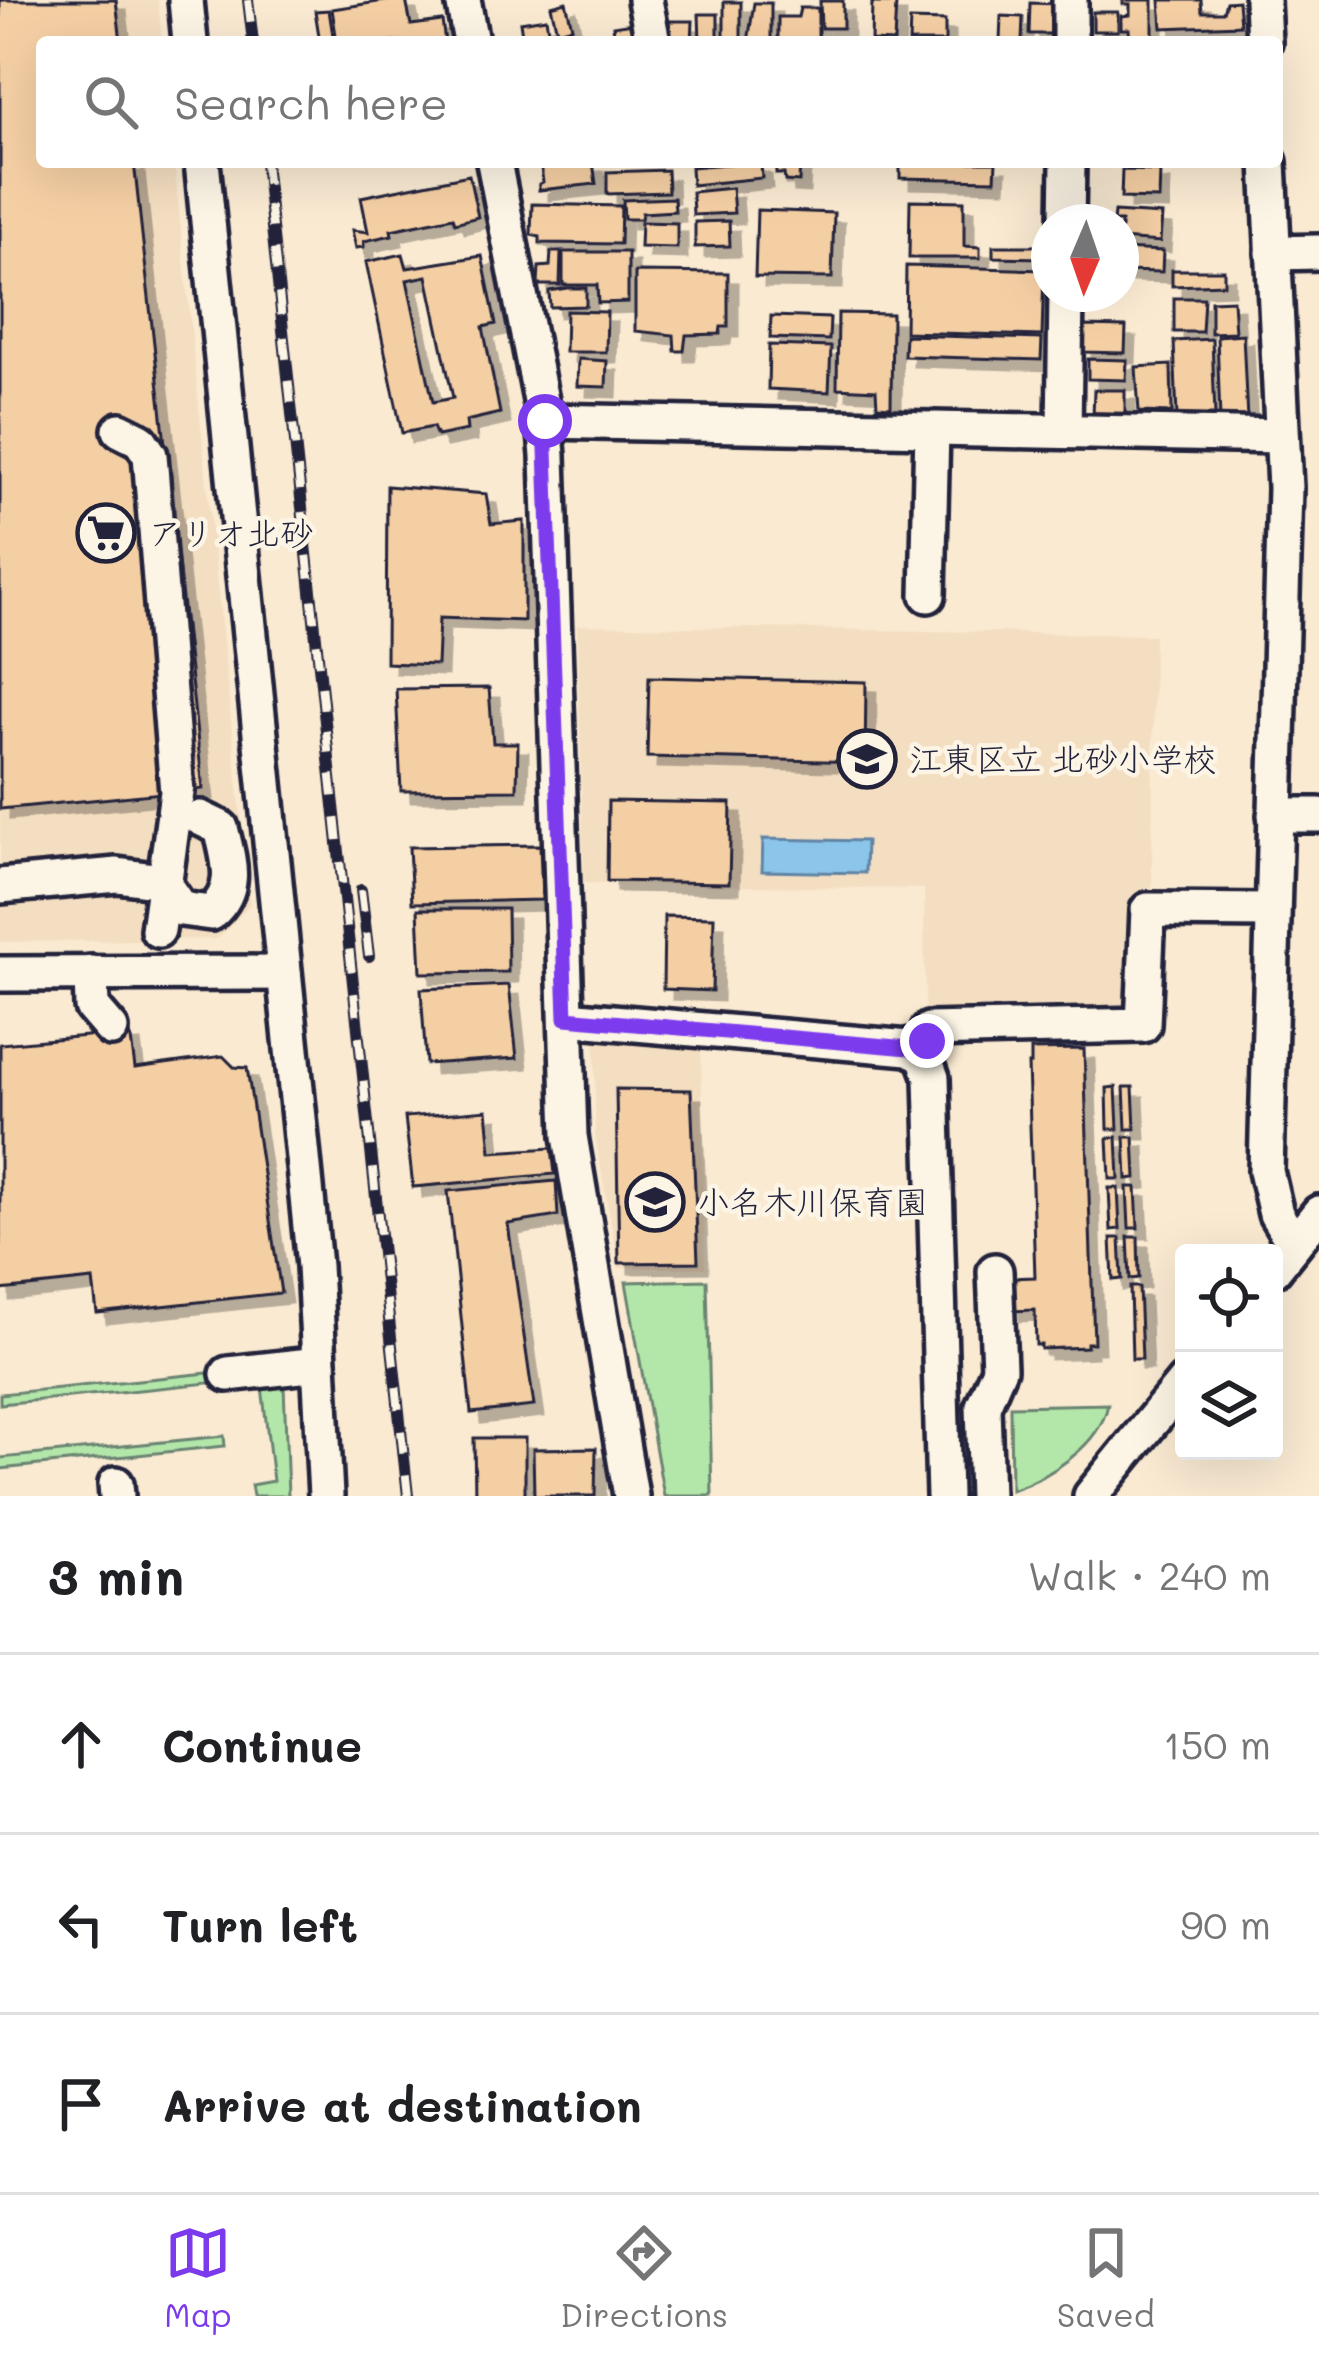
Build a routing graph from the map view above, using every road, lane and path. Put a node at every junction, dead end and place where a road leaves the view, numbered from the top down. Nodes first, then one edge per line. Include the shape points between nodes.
1 (186, 0) edge
2 (463, 0) edge
3 (645, 0) edge
4 (1070, 0) edge
5 (1262, 0) edge
6 (189, 36) edge
7 (470, 36) edge
8 (652, 36) edge
9 (1070, 36) edge
10 (1264, 36) edge
11 (203, 168) edge
12 (495, 168) edge
13 (1068, 168) edge
14 (1269, 168) edge
15 (1067, 204) edge
16 (1319, 252) edge
17 (1274, 253) junction
18 (1066, 312) edge
19 (545, 421) junction
20 (932, 429) junction
21 (119, 430) dead end
22 (1064, 431) junction
23 (1282, 436) junction
24 (928, 595) dead end
25 (1276, 815) junction
26 (1319, 815) edge
27 (200, 818) dead end
28 (162, 880) junction
29 (0, 886) edge
30 (120, 896) dead end
31 (0, 909) edge
32 (1273, 911) junction
33 (158, 930) dead end
34 (91, 973) junction
35 (284, 973) junction
36 (0, 974) edge
37 (566, 1018) junction
38 (111, 1029) dead end
39 (924, 1056) junction
40 (1319, 1214) edge
41 (1284, 1257) edge
42 (995, 1271) dead end
43 (320, 1364) junction
44 (228, 1373) dead end
45 (1175, 1393) edge
46 (326, 1496) edge
47 (632, 1496) edge
48 (944, 1496) edge
49 (986, 1496) edge
50 (1091, 1496) edge

1 - 6 street
2 - 7 street
3 - 8 street
4 - 9 street
5 - 10 street
11 - 35 street
12 - 19 street
13 - 15 street
14 - 17 street
16 - 17 street
17 - 23 street
18 - 22 street
19 - 20 street
19 - 37 street
20 - 22 street
20 - 24 street
21 - 28 street via 150,455 177,792
22 - 23 street
23 - 25 street
25 - 26 street
25 - 32 street
27 - 28 street via 221,828 229,893 200,915 181,909
28 - 29 street via 117,875
28 - 33 street
30 - 31 street
32 - 39 street via 1148,910 1143,1024 929,1030
32 - 41 street via 1266,1171
34 - 35 street
34 - 36 street
34 - 38 street via 92,1007
35 - 43 street
37 - 39 street via 757,1021 885,1036
37 - 47 street via 570,1136
39 - 48 street via 932,1078
40 - 41 street
42 - 49 street via 999,1369 983,1406
43 - 44 street
43 - 46 street
45 - 50 street

